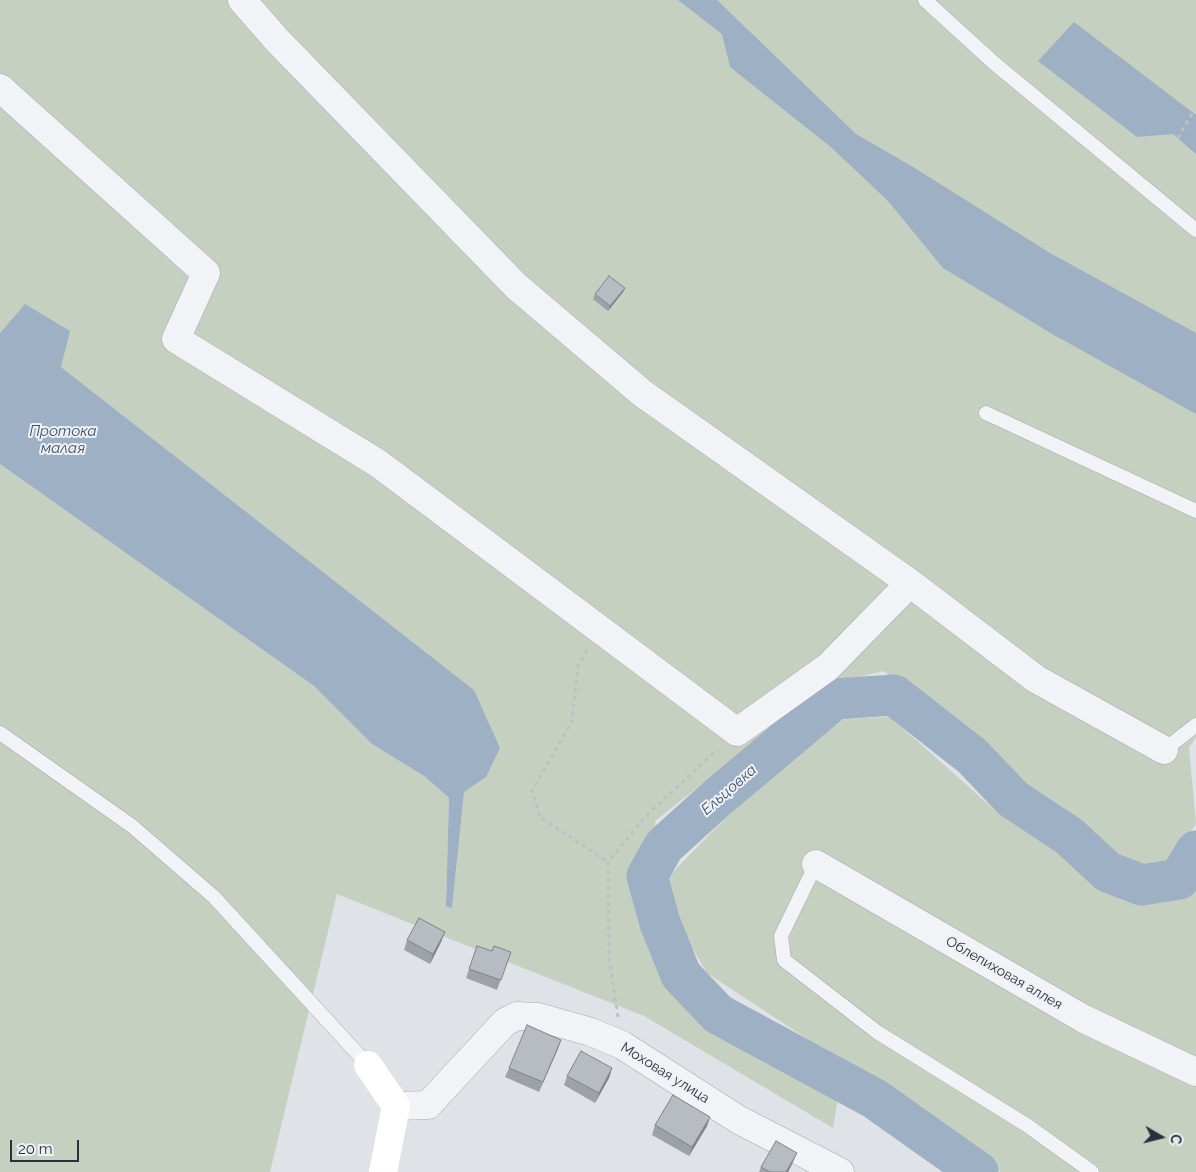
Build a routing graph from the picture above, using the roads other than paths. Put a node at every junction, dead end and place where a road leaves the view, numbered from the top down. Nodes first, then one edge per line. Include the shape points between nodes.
1 (242, 0) edge
2 (925, 0) edge
3 (0, 88) edge
4 (1196, 230) edge
5 (986, 412) dead end
6 (1196, 512) edge
7 (910, 583) junction
8 (1196, 725) edge
9 (0, 733) edge
10 (1164, 750) joint
11 (816, 864) joint
12 (368, 1065) joint
13 (1196, 1072) edge
14 (396, 1106) junction
15 (383, 1172) edge
16 (840, 1172) edge
17 (1092, 1172) edge

1 - 7 street via 516,286 642,393
2 - 4 lane via 994,63
3 - 7 street via 206,273 176,339 379,464 737,732 828,667
5 - 6 lane
7 - 10 street via 1036,679
8 - 10 lane
9 - 12 lane via 132,826 214,897
11 - 13 street, Облепиховая аллея via 1084,1019
11 - 17 lane via 781,936 784,960 878,1032 1028,1126
12 - 14 street
14 - 15 street
14 - 16 street, Моховая улица via 428,1106 505,1022 517,1016 538,1018 591,1032 622,1045 740,1120

